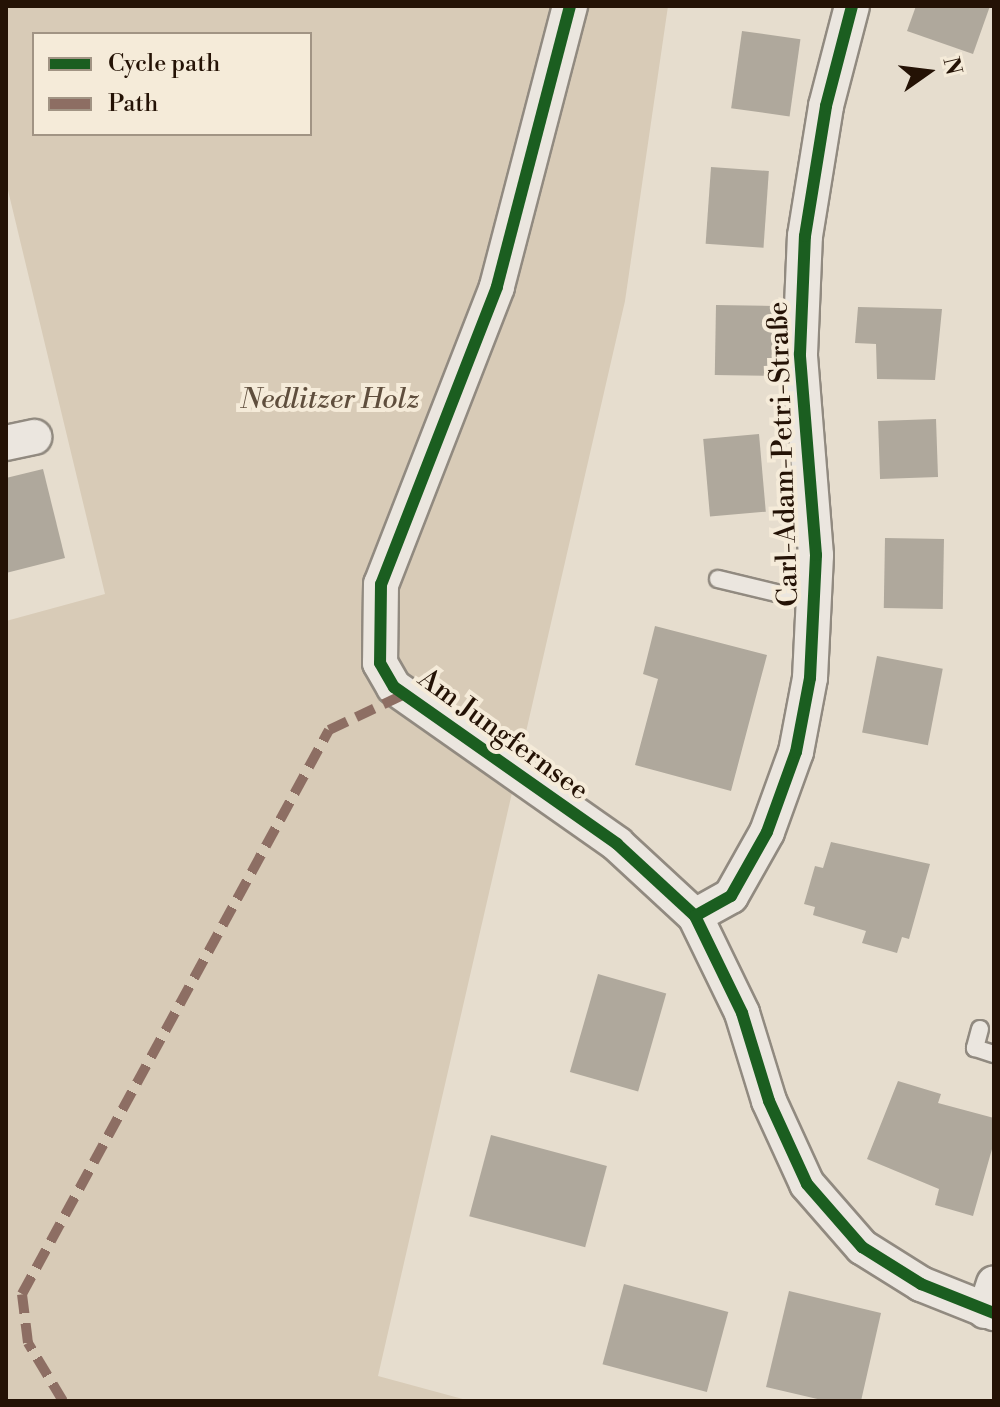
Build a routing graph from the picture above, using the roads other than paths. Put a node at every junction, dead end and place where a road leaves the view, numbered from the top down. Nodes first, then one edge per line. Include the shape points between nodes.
1 (570, 6) edge
2 (852, 6) edge
3 (718, 579) dead end
4 (814, 602) junction
5 (695, 916) junction
6 (980, 1029) dead end
7 (994, 1054) edge
8 (991, 1302) edge

1 - 5 street, Am Jungfernsee via 497,287 381,584 380,663 394,687 617,844
2 - 4 street, Carl-Adam-Petri-Straße via 826,106 805,236 800,354 816,555
3 - 4 lane
4 - 5 street, Carl-Adam-Petri-Straße via 810,678 796,752 767,832 731,896
5 - 8 street, Am Jungfernsee via 742,1013 769,1101 807,1184 862,1247 921,1284
6 - 7 lane via 975,1048

